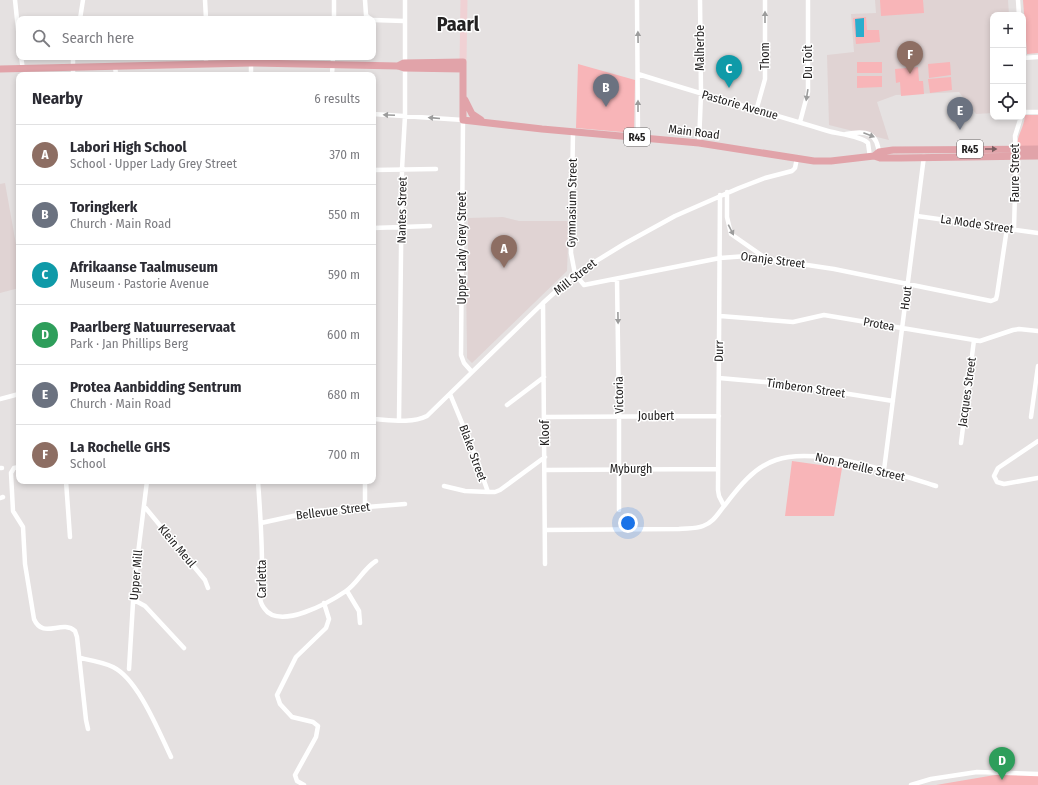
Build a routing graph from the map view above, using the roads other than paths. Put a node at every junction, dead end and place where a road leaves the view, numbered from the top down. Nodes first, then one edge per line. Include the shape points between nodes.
1 (15, 0) edge
2 (83, 0) edge
3 (205, 0) edge
4 (334, 0) edge
5 (365, 0) edge
6 (405, 0) edge
7 (464, 0) edge
8 (637, 0) edge
9 (700, 0) edge
10 (765, 0) edge
11 (808, 0) edge
12 (1018, 0) edge
13 (1019, 12) edge
14 (17, 16) edge
15 (80, 16) edge
16 (206, 16) edge
17 (334, 16) edge
18 (367, 16) edge
19 (376, 20) edge
20 (404, 21) junction
21 (1038, 57) edge
22 (1026, 58) edge
23 (22, 60) edge
24 (74, 60) edge
25 (206, 61) edge
26 (333, 61) edge
27 (251, 63) junction
28 (463, 65) junction
29 (115, 66) junction
30 (402, 66) junction
31 (0, 69) edge
32 (27, 71) edge
33 (73, 71) edge
34 (116, 72) edge
35 (251, 72) edge
36 (332, 72) edge
37 (638, 74) junction
38 (463, 92) junction
39 (701, 94) junction
40 (756, 111) junction
41 (1026, 112) edge
42 (1038, 112) edge
43 (376, 114) edge
44 (404, 116) junction
45 (463, 120) junction
46 (1020, 120) edge
47 (800, 122) junction
48 (491, 123) junction
49 (573, 132) junction
50 (842, 135) junction
51 (638, 137) junction
52 (699, 143) junction
53 (1038, 149) edge
54 (1016, 153) junction
55 (924, 154) junction
56 (876, 156) junction
57 (1038, 156) edge
58 (797, 158) junction
59 (402, 169) junction
60 (436, 169) dead end
61 (376, 170) edge
62 (727, 192) junction
63 (720, 195) junction
64 (917, 216) junction
65 (430, 226) dead end
66 (402, 227) junction
67 (376, 228) edge
68 (1007, 228) junction
69 (1014, 229) junction
70 (1038, 233) edge
71 (720, 258) junction
72 (765, 258) junction
73 (575, 274) junction
74 (617, 279) junction
75 (908, 283) junction
76 (543, 303) junction
77 (720, 316) junction
78 (902, 328) junction
79 (1038, 331) edge
80 (974, 340) junction
81 (1038, 369) edge
82 (472, 372) junction
83 (544, 377) junction
84 (719, 378) junction
85 (450, 394) junction
86 (16, 395) edge
87 (0, 399) edge
88 (893, 402) junction
89 (507, 405) dead end
90 (619, 416) junction
91 (719, 416) junction
92 (1031, 416) dead end
93 (544, 417) junction
94 (376, 419) edge
95 (399, 420) junction
96 (1038, 441) edge
97 (961, 443) dead end
98 (545, 457) junction
99 (16, 468) edge
100 (619, 469) junction
101 (718, 469) junction
102 (545, 470) junction
103 (884, 470) junction
104 (1038, 478) edge
105 (66, 484) edge
106 (147, 484) edge
107 (258, 484) edge
108 (365, 484) edge
109 (444, 486) dead end
110 (936, 486) dead end
111 (488, 492) junction
112 (405, 504) dead end
113 (144, 506) junction
114 (724, 506) junction
115 (365, 507) junction
116 (619, 510) dead end
117 (261, 523) junction
118 (545, 530) junction
119 (70, 537) dead end
120 (376, 562) dead end
121 (545, 564) dead end
122 (208, 588) dead end
123 (347, 591) junction
124 (134, 600) junction
125 (324, 603) junction
126 (360, 623) dead end
127 (184, 648) dead end
128 (80, 658) junction
129 (129, 668) dead end
130 (88, 729) dead end
131 (171, 757) dead end
132 (1038, 774) edge
133 (304, 785) edge
134 (911, 785) edge

1 - 14 street
2 - 15 street
3 - 16 street
4 - 17 street
5 - 18 street
6 - 20 street, Nantes Street
7 - 28 main road
37 -> 8 street
9 - 39 street, Malherbe
40 -> 10 street, Thom via 765,79
11 -> 47 street, Du Toit via 808,92
12 - 13 street
19 - 20 street
20 - 30 street, Nantes Street
21 - 22 street
23 - 32 street
24 - 33 street
25 - 27 main road
25 - 29 main road
26 - 27 main road
26 - 30 main road
26 - 36 street
27 - 35 street
28 - 30 main road
28 - 38 main road
29 - 33 main road
29 - 34 street
30 - 44 street, Nantes Street
31 - 32 main road
32 - 33 main road
37 - 39 street, Pastorie Avenue
51 -> 37 street
38 - 45 main road
38 - 48 main road via 472,114
39 - 40 street, Pastorie Avenue
39 - 52 street, Malherbe
40 - 47 street, Pastorie Avenue
41 - 42 street
44 -> 43 street
45 -> 44 street
44 - 59 street, Nantes Street
45 - 48 main road, Main Road / R45
45 - 82 street, Upper Lady Grey Street via 461,355
46 - 54 street, Faure Street via 1015,136
47 - 50 street, Pastorie Avenue
48 - 49 main road, Main Road / R45
49 - 51 main road, Main Road / R45
49 - 73 street, Gymnasium Street via 571,253
50 - 56 street, Pastorie Avenue via 865,140
50 -> 56 street, Pastorie Avenue via 857,133 873,136 878,142
51 - 52 main road, Main Road / R45
52 - 58 main road, Main Road / R45
53 - 54 main road, Main Road / R45
54 - 55 main road, Main Road / R45
54 - 57 main road, Main Road / R45
54 - 69 street, Faure Street
55 - 56 main road, Main Road / R45 via 892,150
55 - 64 street, Hout
56 - 58 main road, Main Road / R45 via 826,161
58 - 62 street, Mill Street via 795,168 791,172 765,178
59 - 60 street
59 - 61 street
59 - 66 street, Nantes Street
62 - 63 street, Mill Street
62 -> 72 street via 727,217 731,234
63 - 71 street, Durr
63 - 73 street, Mill Street via 646,231
64 - 68 street, La Mode Street
64 - 75 street, Hout
65 - 66 street
66 - 67 street
66 - 95 street, Nantes Street
68 - 69 street, La Mode Street
68 - 75 street, Oranje Street via 996,298 989,301
69 - 70 street, La Mode Street
71 - 72 street, Oranje Street
71 - 74 street, Oranje Street
71 - 77 street, Durr
72 - 75 street, Oranje Street
73 - 74 street, Oranje Street via 584,285
73 - 76 street, Mill Street
74 -> 90 street, Victoria
75 - 78 street, Hout
76 - 82 street, Mill Street
76 - 83 street, Kloof
77 - 78 street, Protea via 792,322 824,315
77 - 84 street, Durr
78 - 80 street, Protea
78 - 88 street, Hout
79 - 80 street, Protea via 1019,329 984,340
80 - 97 street, Jacques Street
81 - 92 street
82 - 85 street, Mill Street
83 - 89 street
83 - 93 street, Kloof
84 - 88 street, Timberon Street via 786,384
84 - 91 street, Durr
85 - 95 street, Mill Street via 424,418
85 - 111 street, Blake Street
86 - 87 street
88 - 103 street, Hout
90 - 91 street, Joubert
90 - 93 street, Joubert
90 - 100 street, Victoria
91 - 101 street, Durr
93 - 98 street, Kloof
94 - 95 street, Mill Street
96 - 104 street via 998,468 995,479 1004,484
98 - 102 street, Kloof
98 - 111 street, Blake Street via 500,490
99 - 128 street via 11,472 13,511 23,527 25,564 36,625 42,628 73,629 78,637
100 - 101 street, Myburgh
100 - 102 street, Myburgh
100 - 116 street, Victoria
101 - 114 street, Durr via 718,490
102 - 118 street, Kloof
103 - 110 street, Non Pareille Street
103 - 114 street, Non Pareille Street via 824,457 792,456 776,460 755,472
105 - 119 street
106 - 113 street, Upper Mill
107 - 117 street, Carletta
108 - 115 street
109 - 111 street via 465,491
112 - 115 street, Bellevue Street
113 - 122 street, Klein Meul via 205,580
113 - 124 street, Upper Mill
114 - 118 street, Non Pareille Street via 713,520 698,528
115 - 117 street, Bellevue Street via 316,511
117 - 125 street, Carletta via 260,596 266,610 276,616 292,616
118 - 121 street, Kloof
120 - 123 street, Carletta via 367,568
123 - 125 street, Carletta
123 - 126 street via 359,612
124 - 127 street via 149,611
124 - 129 street, Upper Mill
125 - 133 street via 328,619 326,628 296,657 277,695 280,704 292,717 315,723 318,728 316,737 295,775 297,781
128 - 130 street
128 - 131 street via 114,667 129,680
132 - 134 street via 976,772

